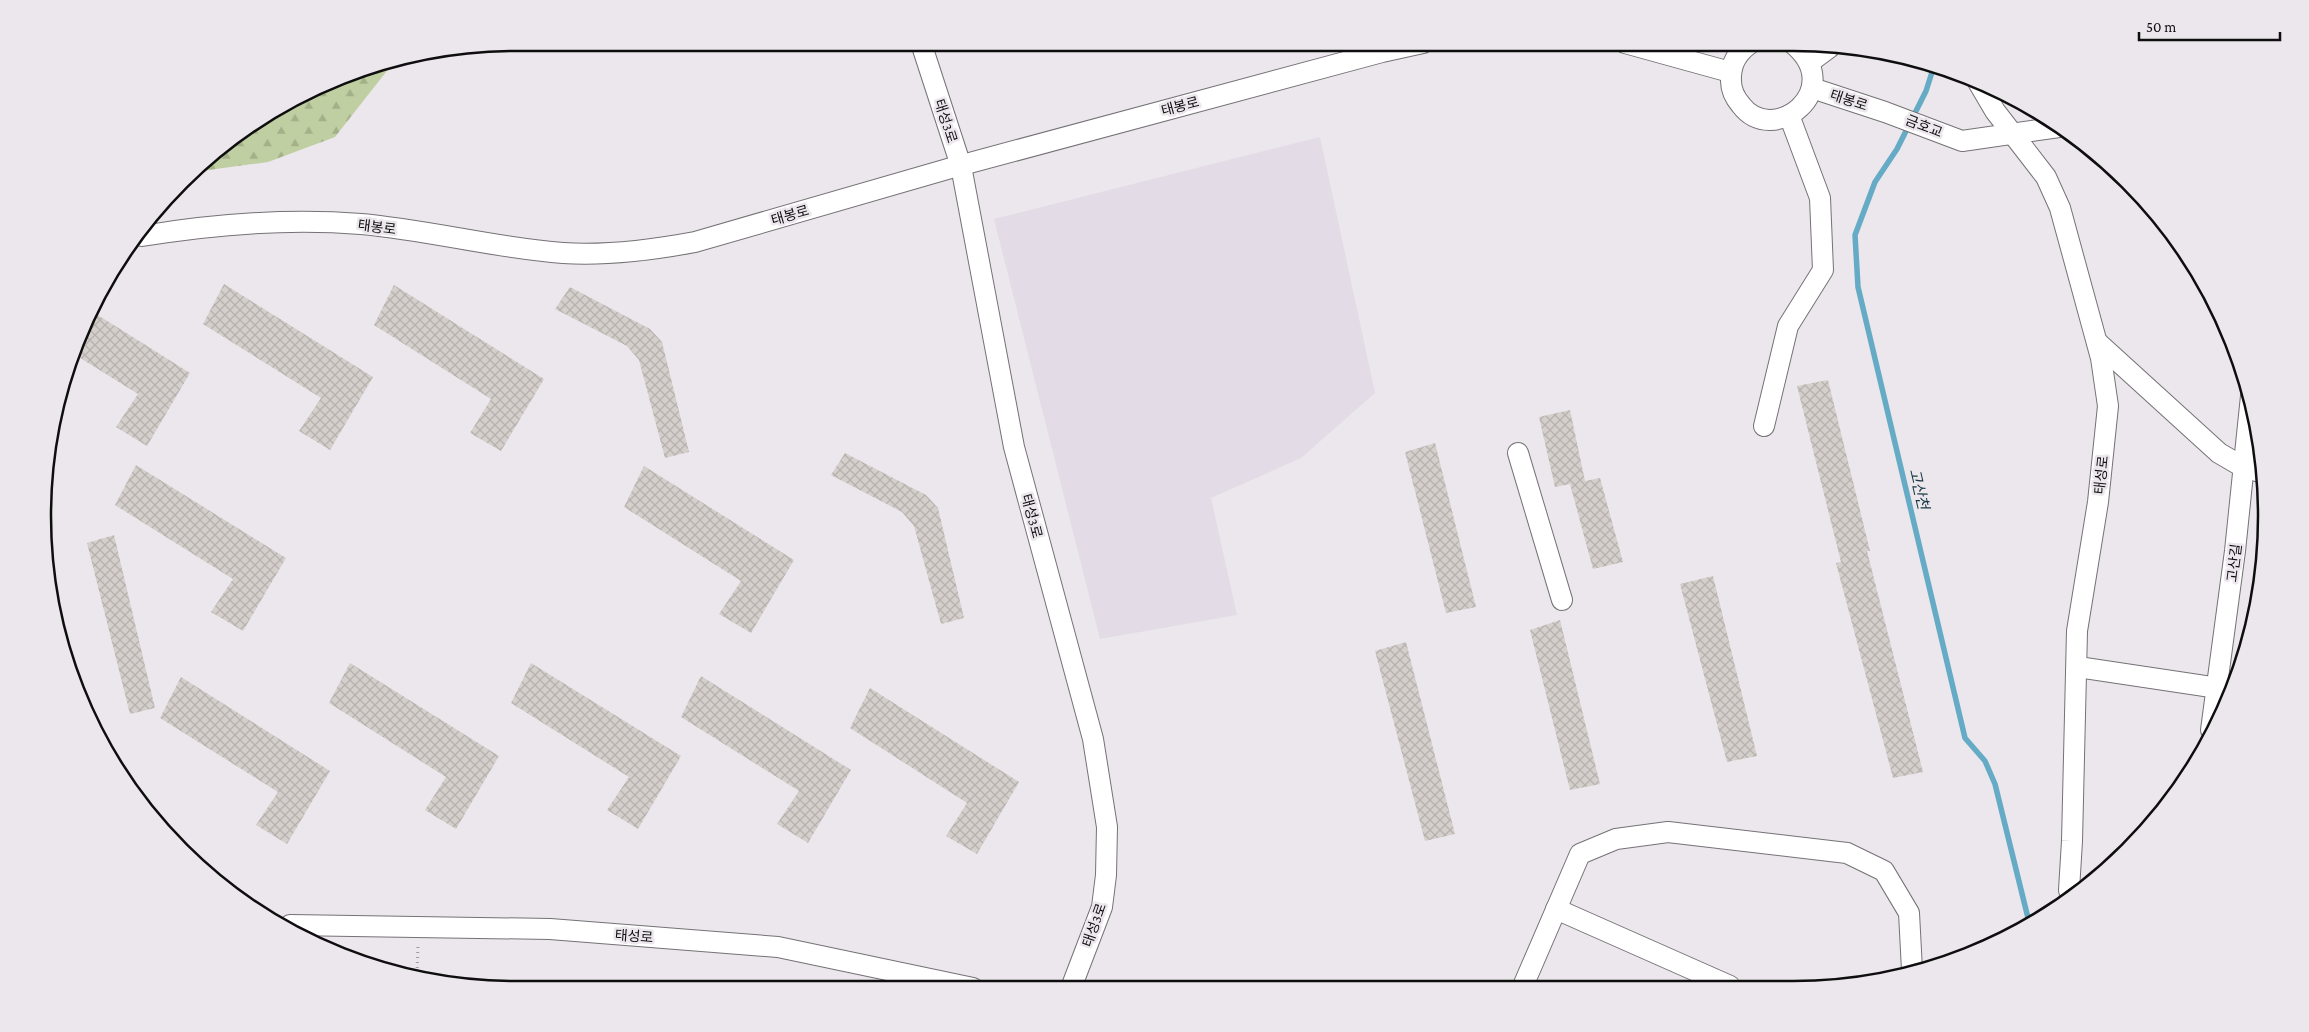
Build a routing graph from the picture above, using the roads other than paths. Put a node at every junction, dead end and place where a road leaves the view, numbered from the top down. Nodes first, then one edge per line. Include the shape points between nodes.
1 (924, 51) edge
2 (1386, 51) edge
3 (1656, 51) edge
4 (1741, 51) edge
5 (1802, 51) edge
6 (1824, 52) edge
7 (1810, 62) junction
8 (1730, 72) junction
9 (1812, 88) junction
10 (1984, 92) edge
11 (1885, 112) joint
12 (1789, 115) junction
13 (2049, 129) edge
14 (2014, 134) junction
15 (961, 166) junction
16 (145, 235) edge
17 (2097, 342) junction
18 (2248, 421) edge
19 (1764, 426) dead end
20 (1518, 453) dead end
21 (2243, 467) junction
22 (2256, 471) edge
23 (1562, 600) dead end
24 (2078, 667) junction
25 (2218, 688) junction
26 (2214, 713) edge
27 (2069, 890) edge
28 (1556, 909) junction
29 (296, 925) edge
30 (1912, 965) edge
31 (941, 981) edge
32 (1073, 981) edge
33 (1525, 981) edge
34 (1719, 981) edge

1 - 15 street, 태성3로
2 - 15 street, 태봉로
3 - 8 street
4 - 8 street
5 - 7 street
6 - 7 street
7 - 9 street
8 - 12 street via 1735,98 1744,109 1756,117 1770,120
9 - 11 street, 태봉로
9 - 12 street via 1806,102
10 - 14 street, 태성로 via 1994,111
11 - 14 street, 금호교 via 1962,141
12 - 19 street via 1820,198 1823,270 1788,326
13 - 14 street
14 - 17 street, 태성로 via 2046,177 2060,208
15 - 16 street, 태봉로 via 695,242 621,252 565,253 362,224 308,221 206,226
15 - 32 street, 태성3로 via 1014,447 1093,739 1107,827 1102,908
17 - 21 street via 2219,453
17 - 24 street, 태성로 via 2108,406 2098,502 2078,631
18 - 21 street, 고산길
20 - 23 street
21 - 22 street
21 - 25 street, 고산길
24 - 25 street
24 - 27 street, 태성로
25 - 26 street, 고산길
28 - 30 street via 1580,854 1616,839 1668,832 1847,853 1884,871 1909,913
28 - 33 street
28 - 34 street
29 - 31 street, 태성로 via 550,929 778,947

